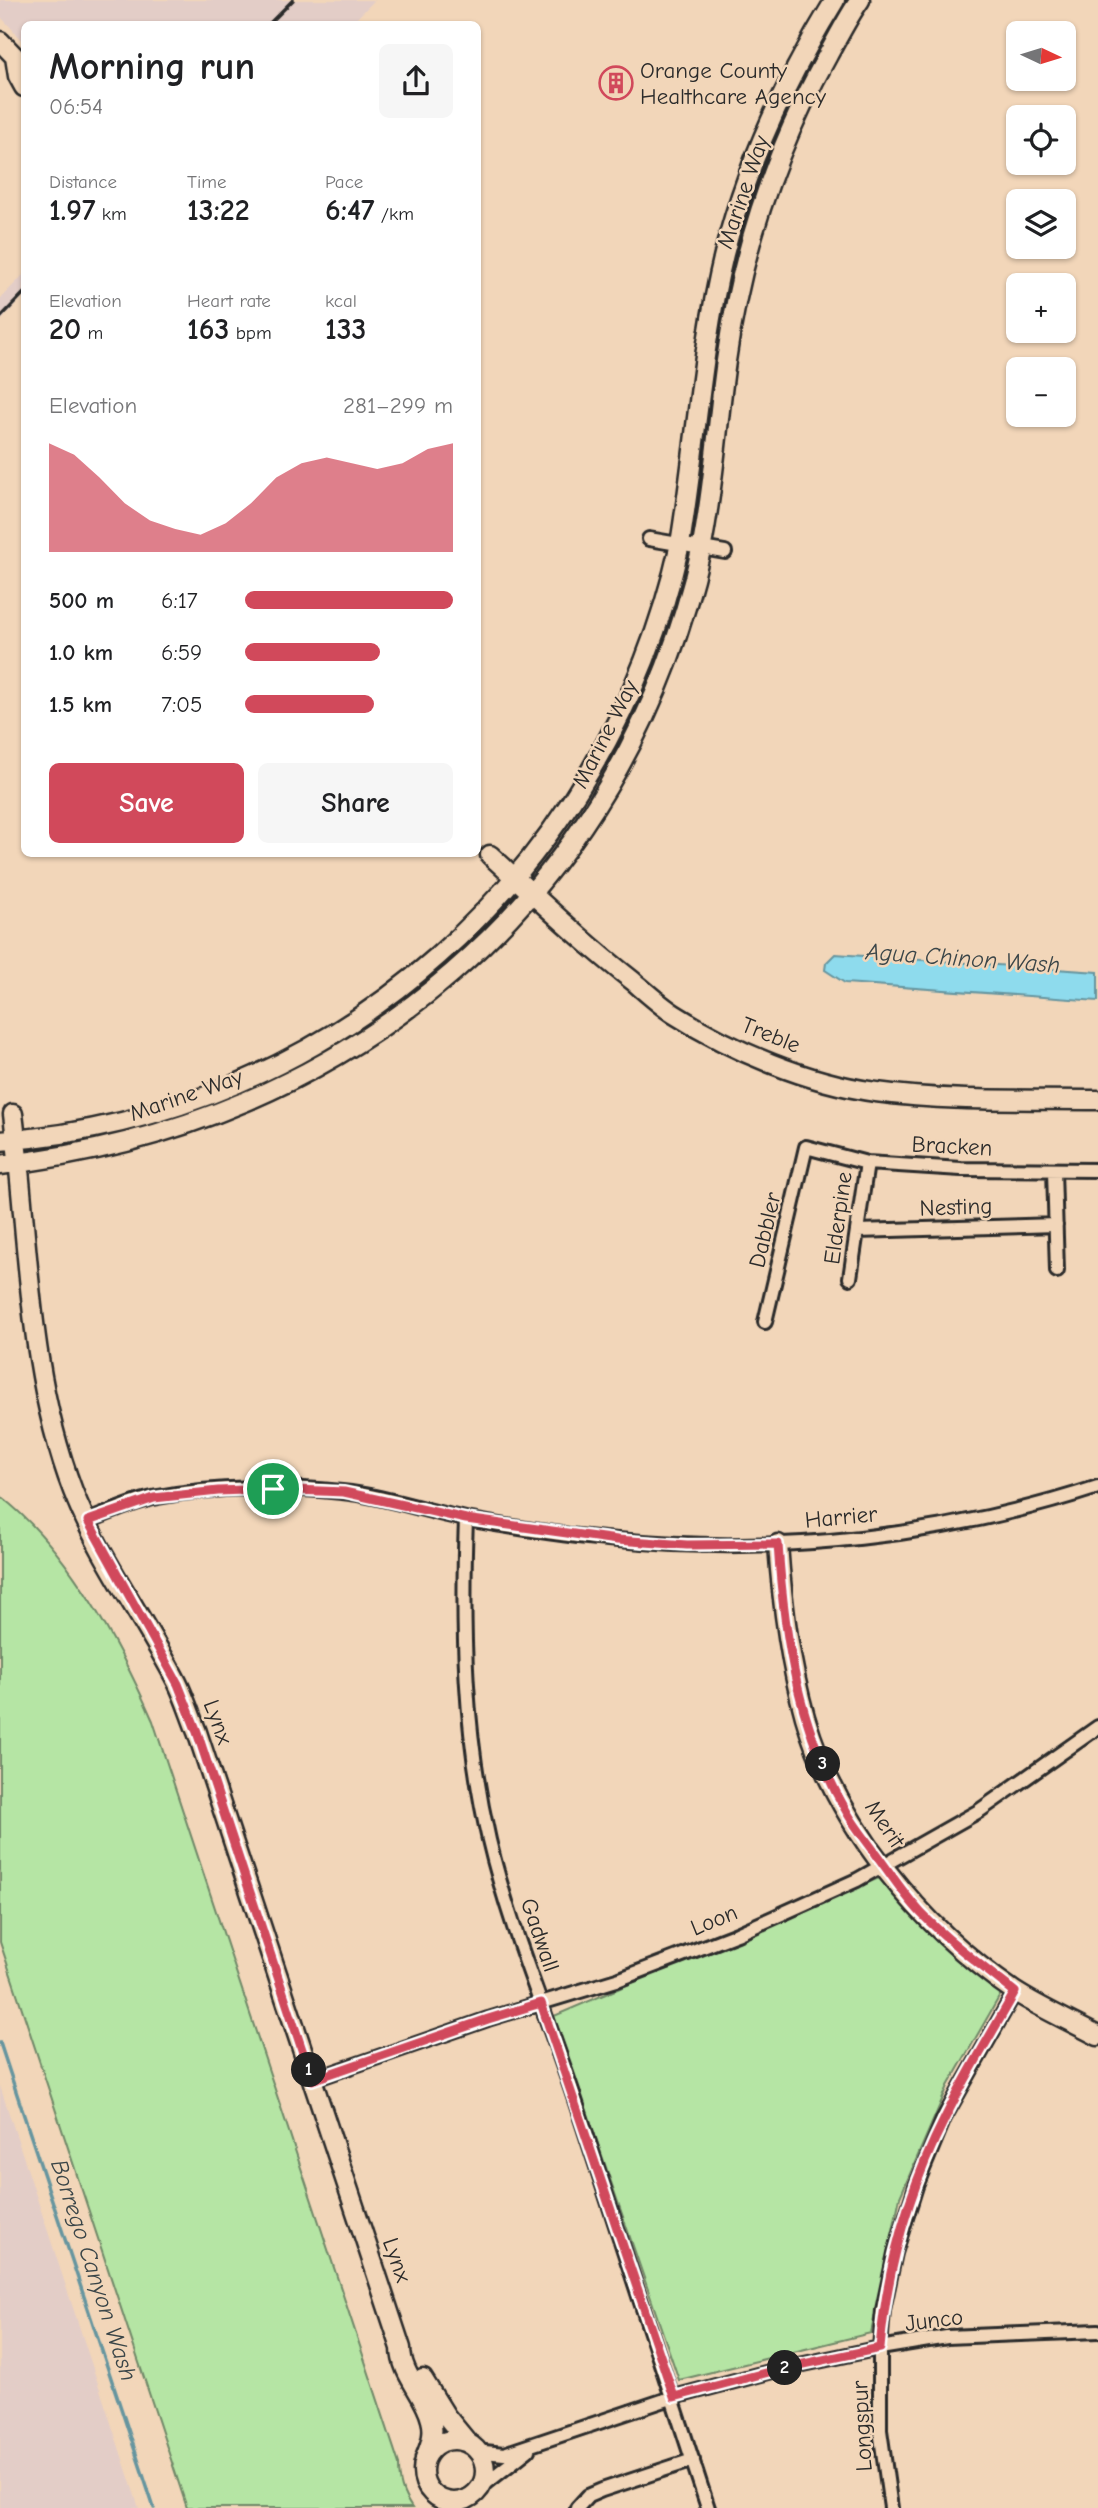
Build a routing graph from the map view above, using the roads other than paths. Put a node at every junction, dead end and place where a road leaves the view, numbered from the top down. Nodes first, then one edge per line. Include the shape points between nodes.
1 (835, 0) edge
2 (860, 0) edge
3 (0, 41) edge
4 (20, 62) edge
5 (21, 82) edge
6 (649, 539) dead end
7 (680, 544) junction
8 (701, 548) junction
9 (725, 552) dead end
10 (490, 855) dead end
11 (515, 878) junction
12 (532, 893) junction
13 (1098, 1100) edge
14 (13, 1114) dead end
15 (8, 1141) edge
16 (806, 1147) joint
17 (19, 1162) junction
18 (867, 1163) junction
19 (0, 1165) edge
20 (1054, 1170) junction
21 (1098, 1170) edge
22 (1056, 1225) junction
23 (857, 1231) junction
24 (1057, 1271) dead end
25 (850, 1279) dead end
26 (765, 1322) dead end
27 (1098, 1487) edge
28 (466, 1519) junction
29 (88, 1521) junction
30 (778, 1544) junction
31 (1098, 1727) edge
32 (884, 1865) junction
33 (1015, 1992) junction
34 (541, 2003) junction
35 (1098, 2036) edge
36 (312, 2080) junction
37 (1098, 2331) edge
38 (401, 2348) junction
39 (880, 2348) junction
40 (674, 2397) junction
41 (536, 2444) junction
42 (472, 2447) junction
43 (425, 2458) junction
44 (693, 2460) junction
45 (473, 2497) edge
46 (435, 2501) edge
47 (577, 2508) edge
48 (708, 2508) edge
49 (891, 2508) edge

1 - 7 main road, Marine Way via 774,114 724,253
2 - 8 main road, Marine Way via 813,82 760,208 726,360
3 - 4 main road
4 - 5 main road
6 - 7 street
7 - 8 street
7 - 11 main road, Marine Way via 648,654 607,744 578,793
8 - 9 street
8 - 12 main road, Marine Way via 680,628 627,753 596,806
10 - 11 main road, Treble
11 - 12 main road, Treble
11 - 15 main road, Marine Way via 438,958 335,1034 281,1063 196,1100 123,1121
12 - 13 main road, Treble via 673,1013 719,1040 822,1081 920,1097
12 - 17 main road, Marine Way via 489,940 428,994 343,1053 247,1102 174,1129 114,1146
14 - 15 main road, Lynx
15 - 17 main road, Lynx
16 - 18 street, Bracken
16 - 26 street, Dabbler
17 - 19 main road, Marine Way
17 - 29 main road, Lynx via 38,1356 62,1461
18 - 20 street, Bracken
18 - 23 street, Elderpine
20 - 21 street, Bracken
20 - 22 street
22 - 23 street, Nesting
22 - 24 street
23 - 25 street, Elderpine
27 - 30 street, Harrier via 949,1525
28 - 29 street, Harrier via 344,1492 273,1489 163,1496
28 - 30 street, Harrier via 617,1540
28 - 34 street, Gadwall via 464,1641 475,1768 500,1879
29 - 36 main road, Lynx via 178,1684
30 - 32 main road, Merit via 786,1632 806,1719 848,1814
31 - 32 street, Loon via 979,1811
32 - 33 main road, Merit via 920,1912
32 - 34 street, Loon via 737,1934 620,1979
33 - 35 main road, Merit
33 - 39 street, Longspur via 944,2118 916,2186 895,2253
34 - 36 street, Loon
34 - 40 street, Gadwall
36 - 38 main road, Lynx
37 - 39 street, Junco via 947,2337
38 - 42 main road, Lynx
38 - 43 main road, Lynx via 401,2361 431,2420 432,2439
39 - 40 street, Junco
39 - 49 street, Longspur via 880,2430
40 - 41 street, Junco
40 - 44 street, Gadwall
41 - 42 street, Junco via 504,2454
41 - 45 street, Junco
42 - 43 main road via 449,2439
42 - 45 main road via 485,2469 485,2479
43 - 46 main road via 423,2476
44 - 47 street via 602,2490
44 - 48 street, Gadwall
45 - 46 main road

